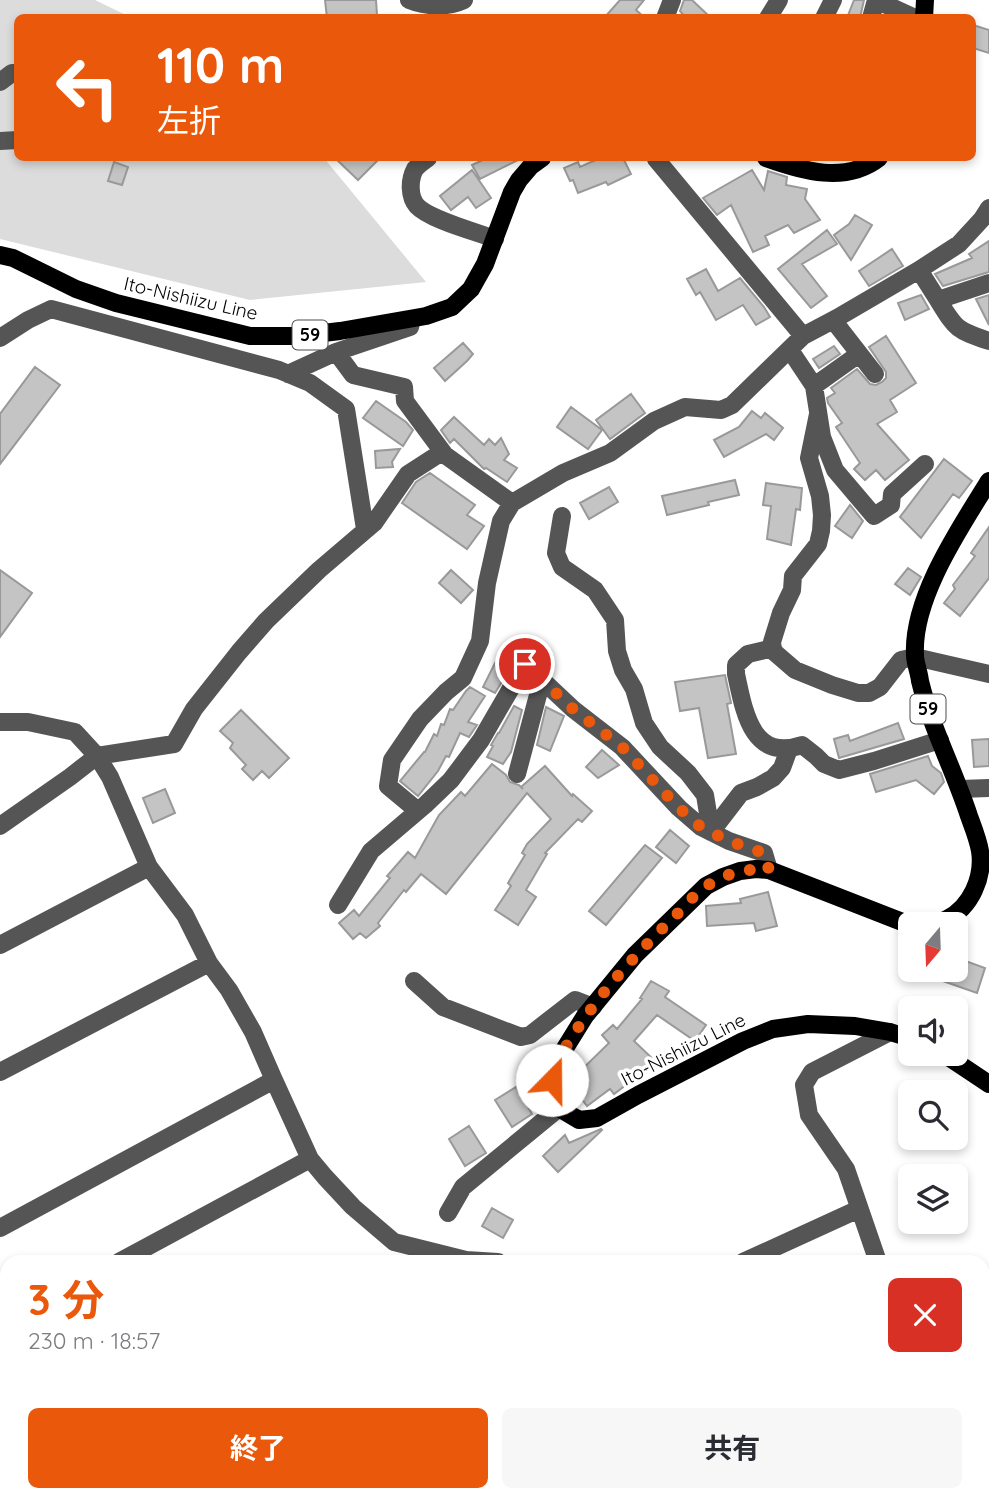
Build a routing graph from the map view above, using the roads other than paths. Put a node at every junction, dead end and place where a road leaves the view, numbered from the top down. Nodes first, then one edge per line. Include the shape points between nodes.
1 (409, 0) edge
2 (464, 0) edge
3 (430, 6) junction
4 (419, 14) edge
5 (872, 14) edge
6 (906, 14) edge
7 (425, 161) edge
8 (538, 161) edge
9 (658, 161) edge
10 (775, 161) edge
11 (874, 161) edge
12 (989, 208) edge
13 (495, 239) junction
14 (0, 255) edge
15 (919, 270) junction
16 (989, 283) edge
17 (938, 300) junction
18 (412, 319) junction
19 (833, 320) junction
20 (803, 336) junction
21 (0, 338) edge
22 (989, 341) edge
23 (790, 350) junction
24 (336, 352) junction
25 (859, 354) junction
26 (288, 374) junction
27 (875, 374) dead end
28 (814, 386) junction
29 (818, 414) junction
30 (442, 452) junction
31 (925, 464) dead end
32 (989, 481) edge
33 (512, 503) junction
34 (562, 516) dead end
35 (365, 530) junction
36 (773, 648) junction
37 (915, 657) junction
38 (989, 674) edge
39 (542, 680) junction
40 (0, 722) edge
41 (940, 740) junction
42 (789, 749) junction
43 (97, 756) junction
44 (517, 774) dead end
45 (989, 788) edge
46 (960, 789) junction
47 (418, 811) junction
48 (0, 826) edge
49 (711, 832) junction
50 (149, 867) junction
51 (769, 870) junction
52 (338, 905) dead end
53 (956, 912) edge
54 (898, 920) edge
55 (0, 945) edge
56 (209, 963) junction
57 (414, 981) dead end
58 (593, 1007) junction
59 (890, 1032) junction
60 (898, 1034) edge
61 (962, 1066) edge
62 (0, 1072) edge
63 (274, 1080) junction
64 (989, 1084) edge
65 (559, 1108) junction
66 (310, 1159) junction
67 (859, 1209) junction
68 (448, 1213) dead end
69 (0, 1228) edge
70 (132, 1255) edge
71 (448, 1255) edge
72 (758, 1255) edge
73 (875, 1255) edge

1 - 3 street
2 - 3 street
3 - 4 street
5 - 6 street via 876,0
7 - 13 street via 411,183 417,206
8 - 13 main road, Ito-Nishiizu Line / 59 via 512,192
9 - 20 street
10 - 11 main road via 820,173 856,170
12 - 15 street via 959,244
13 - 18 main road, Ito-Nishiizu Line / 59 via 477,279 462,299 452,307
14 - 18 main road, Ito-Nishiizu Line / 59 via 116,303 250,336 298,336
15 - 17 street
15 - 19 street
16 - 17 street
17 - 22 street via 954,325
18 - 24 street via 410,327
19 - 20 street
19 - 25 street
20 - 23 street
21 - 26 street via 51,309
23 - 28 street
23 - 33 street via 732,405 721,410 685,407 654,421 610,453 563,473
24 - 26 street
24 - 30 street via 353,375 404,387 405,401
25 - 27 street
25 - 28 street
26 - 35 street via 310,383 346,409
28 - 29 street
29 - 31 street via 821,437 835,470 874,516 891,505 892,494
29 - 36 street via 809,458 820,496 821,531 818,544 793,576
30 - 33 street
30 - 35 street via 408,474
32 - 37 main road, 59 via 926,594
33 - 47 street via 501,521 480,641 463,678 420,719 392,760 388,786
34 - 49 street via 556,553 562,567 595,590 615,620 617,651 644,723 705,795
35 - 43 street via 266,621 194,709 174,744
36 - 37 street via 795,670 858,693 880,687 901,660
36 - 42 street via 748,654 736,665 736,674 749,725 764,742
37 - 38 street
37 - 41 main road, 59
39 - 44 street
39 - 47 street via 525,664 481,740 451,780
39 - 49 street via 622,747 679,808
40 - 43 street via 29,722 75,732
41 - 42 street via 839,770 802,745
41 - 46 main road, 59
42 - 49 street via 773,778 741,793
43 - 48 street
43 - 50 street
45 - 46 street
46 - 53 main road, 59 via 980,853 973,894
47 - 52 street via 371,851
49 - 51 street via 764,853
50 - 55 street
50 - 56 street via 185,915
51 - 54 main road
51 - 58 main road via 740,871 706,886 635,955
56 - 62 street
56 - 63 street via 247,1021
57 - 58 street via 443,1007 521,1037 575,1000
58 - 65 main road via 554,1066 552,1080
59 - 60 main road, Ito-Nishiizu Line
59 - 65 main road, Ito-Nishiizu Line via 808,1024 773,1029 597,1118 579,1120
59 - 67 street via 812,1072 804,1085 809,1115 846,1169
61 - 64 main road
63 - 66 street
63 - 69 street
65 - 68 street via 463,1186
66 - 70 street
66 - 71 street via 353,1207 394,1242
67 - 72 street
67 - 73 street

